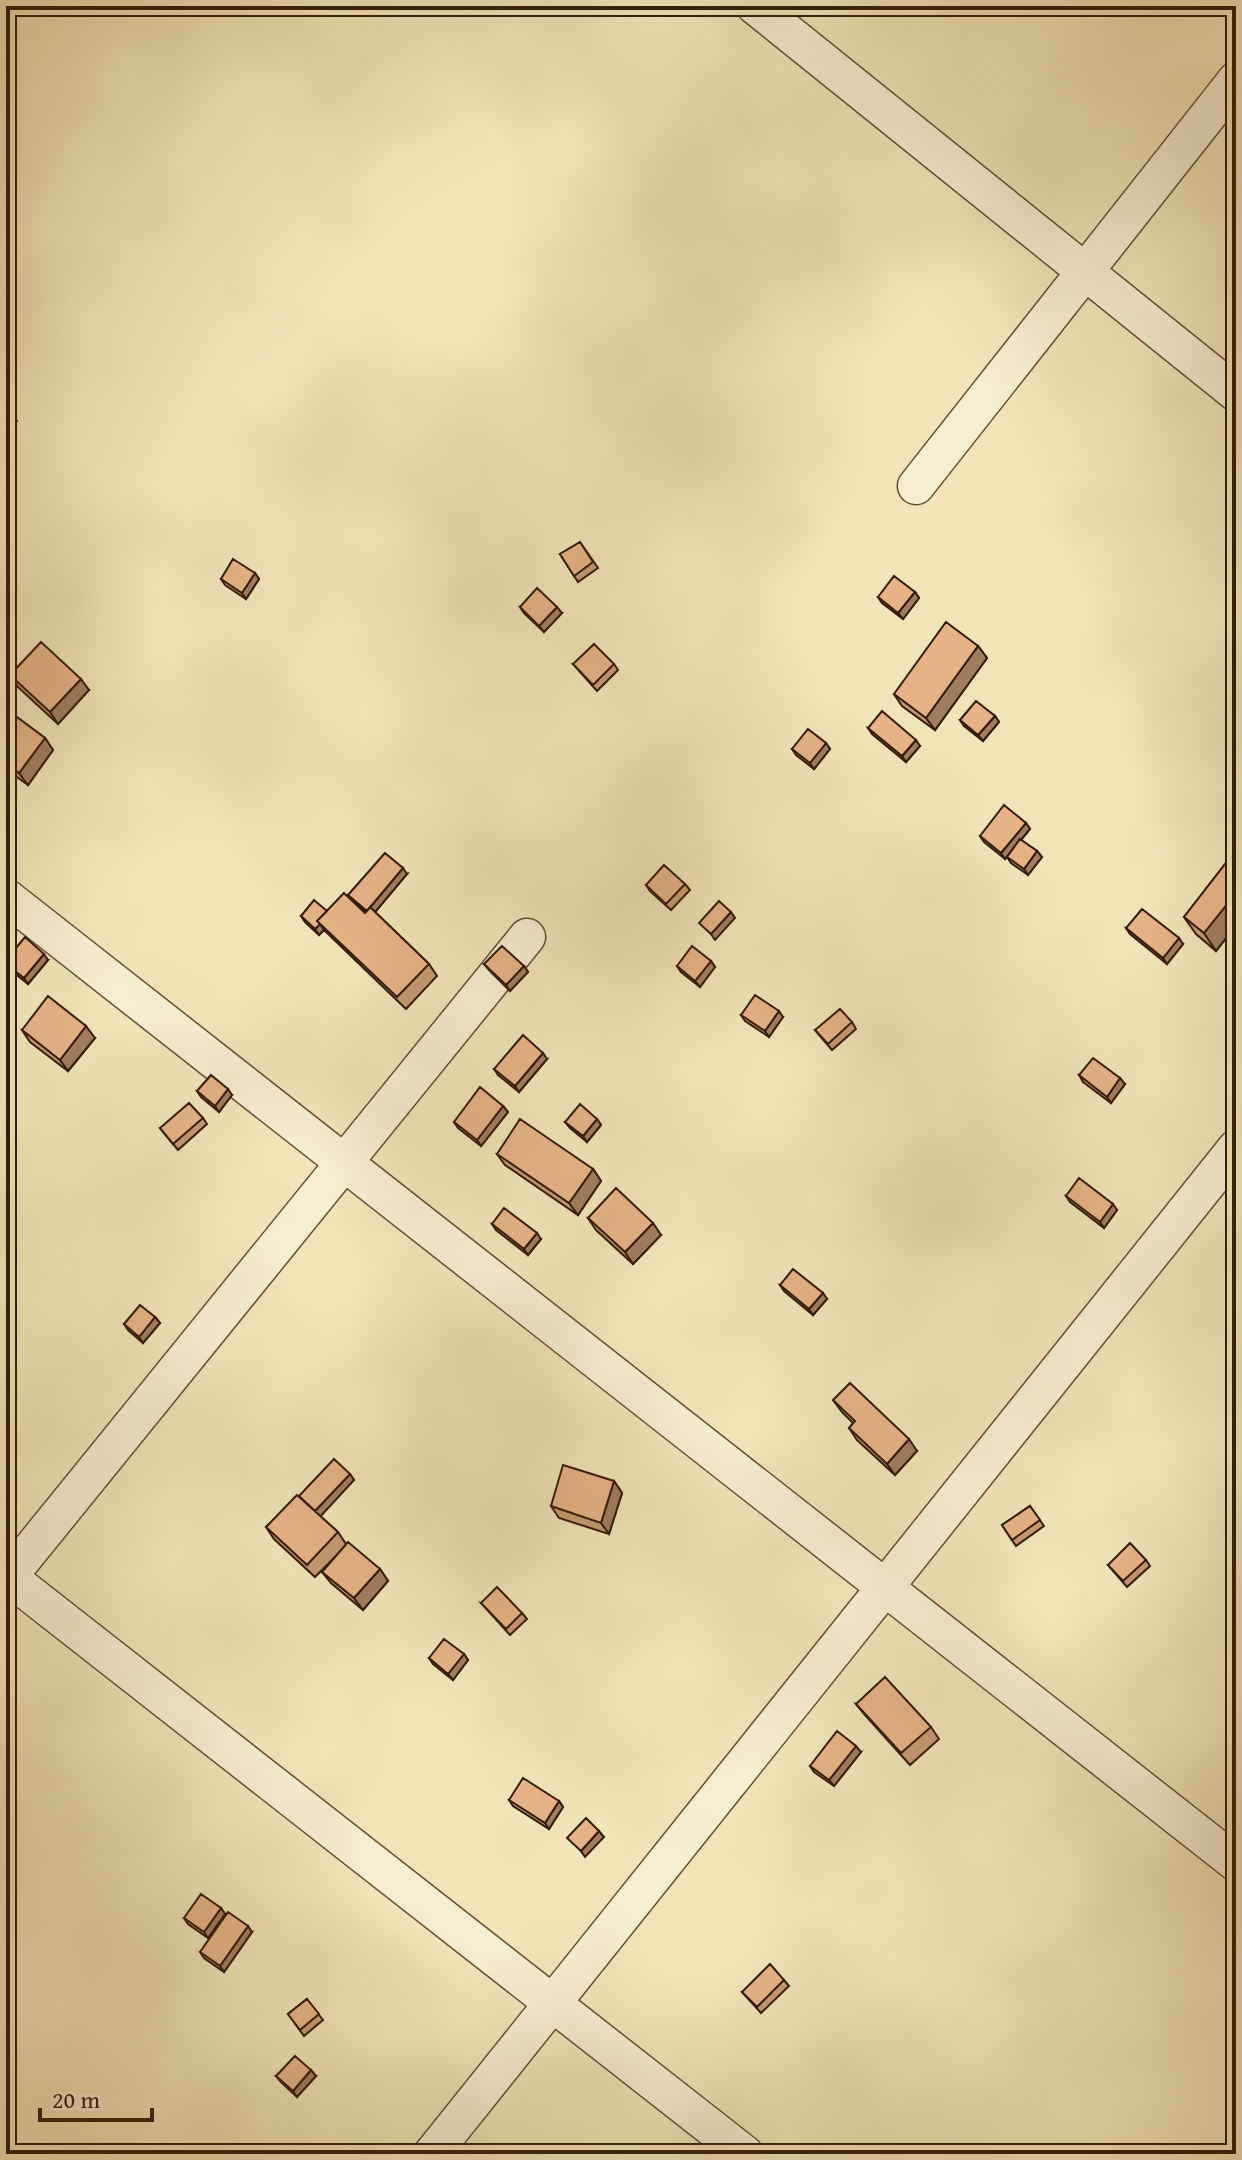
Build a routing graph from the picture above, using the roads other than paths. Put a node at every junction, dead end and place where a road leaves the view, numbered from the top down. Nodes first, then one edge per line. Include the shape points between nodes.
1 (755, 6) edge
2 (1236, 80) edge
3 (1085, 271) junction
4 (1236, 393) edge
5 (916, 486) dead end
6 (6, 897) edge
7 (527, 937) dead end
8 (1236, 1148) edge
9 (344, 1162) junction
10 (7, 1577) edge
11 (885, 1587) junction
12 (1236, 1863) edge
13 (553, 2003) junction
14 (432, 2154) edge
15 (745, 2154) edge

1 - 3 street
2 - 3 street
3 - 4 street
3 - 5 street
6 - 9 street
7 - 9 street
8 - 11 street
9 - 10 street
9 - 11 street
10 - 13 street
11 - 12 street
11 - 13 street
13 - 14 street
13 - 15 street

